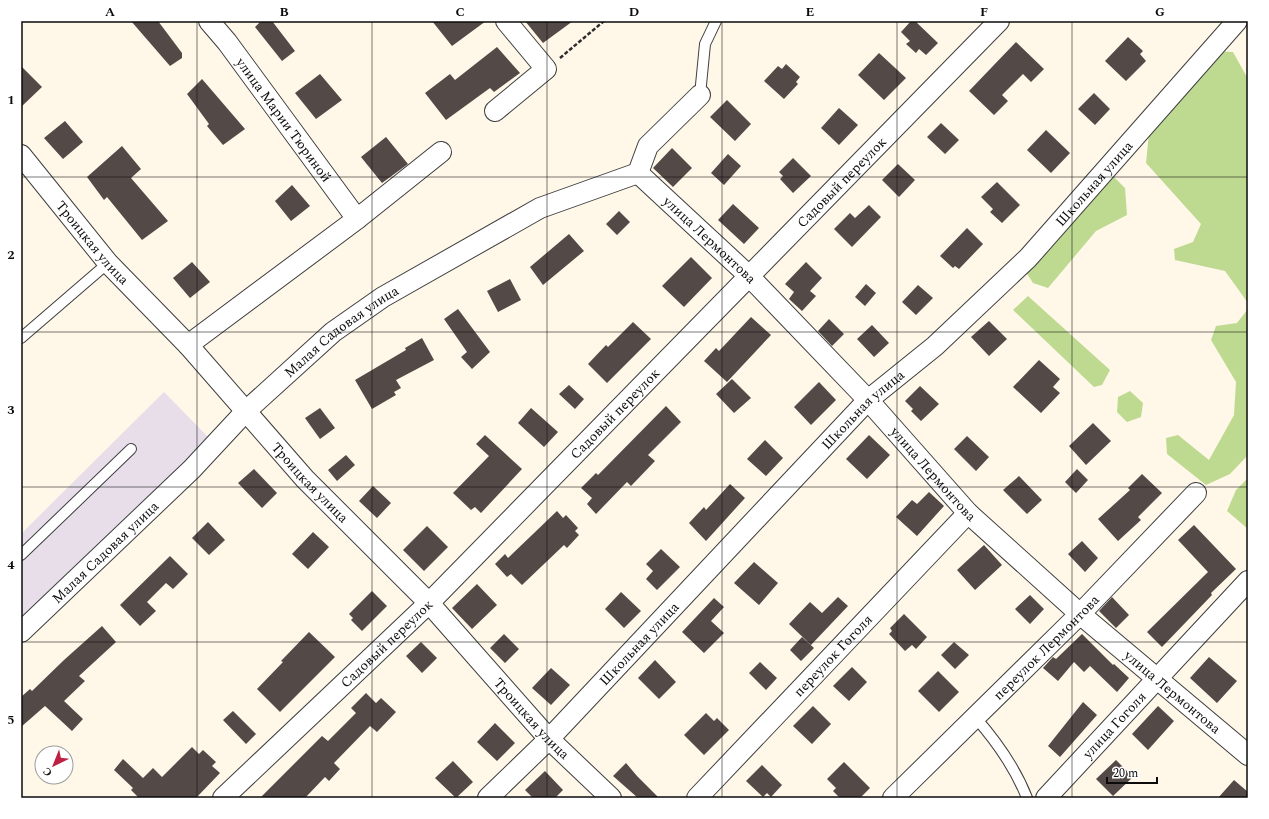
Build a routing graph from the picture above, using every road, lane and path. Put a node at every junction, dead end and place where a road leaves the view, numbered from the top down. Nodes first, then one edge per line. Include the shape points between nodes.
1 (209, 21) edge
2 (506, 21) edge
3 (604, 21) edge
4 (716, 21) edge
5 (999, 21) edge
6 (1237, 21) edge
7 (546, 69) junction
8 (700, 95) joint
9 (496, 111) dead end
10 (442, 152) dead end
11 (21, 155) edge
12 (638, 172) junction
13 (357, 219) junction
14 (108, 263) junction
15 (748, 275) junction
16 (21, 338) edge
17 (188, 345) junction
18 (868, 400) junction
19 (246, 411) junction
20 (131, 449) dead end
21 (1196, 492) dead end
22 (968, 513) junction
23 (21, 555) edge
24 (1248, 581) edge
25 (429, 603) junction
26 (1080, 614) junction
27 (21, 632) edge
28 (1157, 678) junction
29 (975, 717) junction
30 (549, 739) junction
31 (1248, 755) edge
32 (223, 798) edge
33 (488, 798) edge
34 (611, 798) edge
35 (697, 798) edge
36 (893, 798) edge
37 (1027, 798) edge
38 (1046, 798) edge

1 - 13 street, улица Марии Тюриной
2 - 7 street
3 - 7 path
4 - 8 lane via 705,44
5 - 15 street, Садовый переулок
6 - 18 street, Школьная улица via 1028,258 935,346
7 - 9 street
8 - 12 street via 648,146
10 - 13 street
11 - 14 street, Троицкая улица
12 - 15 street, улица Лермонтова
12 - 19 street, Малая Садовая улица via 540,208 383,297 333,332
13 - 17 street
14 - 16 lane
14 - 17 street, Троицкая улица
15 - 18 street, улица Лермонтова
15 - 25 street, Садовый переулок
17 - 19 street, Троицкая улица
18 - 22 street, улица Лермонтова
18 - 30 street, Школьная улица
19 - 25 street, Троицкая улица via 305,479
19 - 27 street, Малая Садовая улица via 192,469
20 - 23 lane
21 - 26 street, переулок Лермонтова
22 - 26 street, улица Лермонтова
22 - 35 street, переулок Гоголя
24 - 28 street, улица Гоголя
25 - 30 street, Троицкая улица
25 - 32 street, Садовый переулок
26 - 28 street, улица Лермонтова
26 - 29 street, переулок Лермонтова
28 - 31 street, улица Лермонтова
28 - 38 street, улица Гоголя
29 - 36 street, переулок Лермонтова
29 - 37 lane via 999,745 1020,779
30 - 33 street, Школьная улица
30 - 34 street, Троицкая улица

